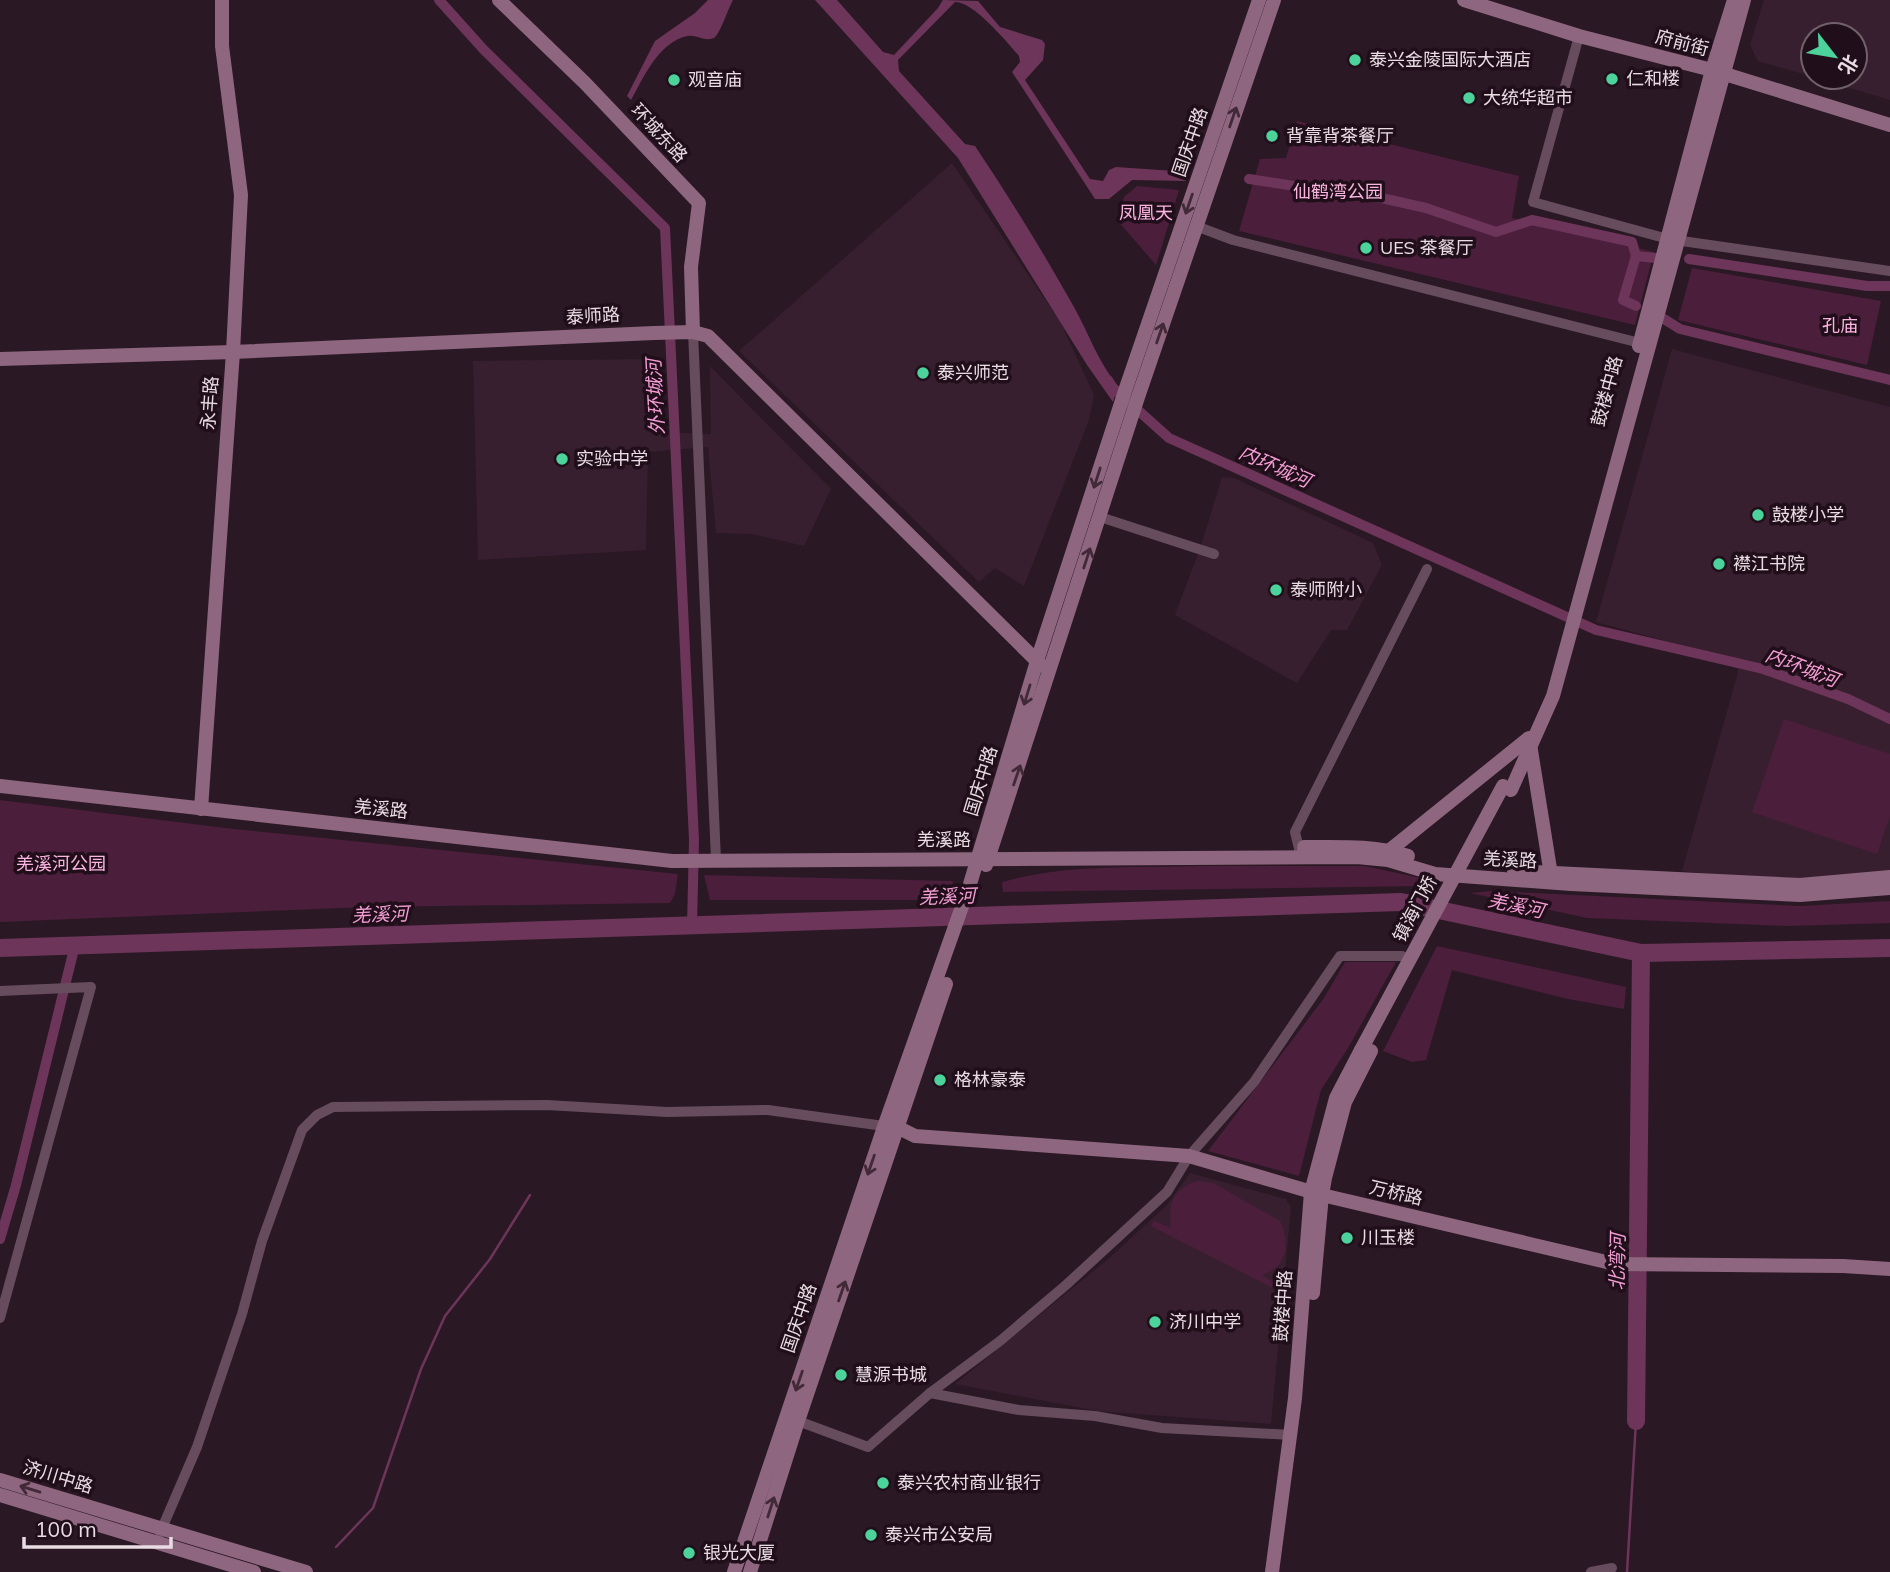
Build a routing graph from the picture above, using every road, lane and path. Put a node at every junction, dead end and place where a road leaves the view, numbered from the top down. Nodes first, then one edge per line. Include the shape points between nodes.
1 (222, 0) edge
2 (499, 0) edge
3 (1259, 0) edge
4 (1274, 0) edge
5 (1464, 0) edge
6 (1734, 0) edge
7 (1744, 0) edge
8 (1579, 36) junction
9 (1717, 72) junction
10 (1890, 125) edge
11 (1196, 226) junction
12 (1673, 240) junction
13 (1890, 271) edge
14 (687, 332) junction
15 (1640, 343) junction
16 (233, 352) junction
17 (0, 359) edge
18 (1132, 393) junction
19 (1100, 517) junction
20 (1214, 554) dead end
21 (1426, 569) dead end
22 (1571, 621) junction
23 (1037, 661) junction
24 (1050, 673) junction
25 (1530, 744) junction
26 (1510, 782) junction
27 (0, 786) edge
28 (201, 808) junction
29 (1299, 852) junction
30 (985, 854) junction
31 (1389, 855) junction
32 (1416, 859) junction
33 (716, 860) junction
34 (1547, 877) junction
35 (1890, 877) edge
36 (1890, 888) edge
37 (1402, 956) dead end
38 (0, 991) edge
39 (1366, 1051) joint
40 (891, 1127) junction
41 (1189, 1156) junction
42 (1316, 1194) junction
43 (1890, 1269) edge
44 (0, 1318) edge
45 (930, 1393) junction
46 (798, 1421) junction
47 (1291, 1435) junction
48 (0, 1480) edge
49 (0, 1495) edge
50 (158, 1536) junction
51 (1612, 1568) dead end
52 (254, 1572) edge
53 (306, 1572) edge
54 (734, 1572) edge
55 (750, 1572) edge
56 (1272, 1572) edge
57 (1280, 1572) edge
58 (1591, 1572) edge

1 - 16 street, 永丰路 via 222,46 242,195
2 - 14 street, 环城东路 via 699,203
3 -> 18 street, 国庆中路
11 -> 4 street, 国庆中路
5 - 8 street, 府前街
6 - 9 street, 鼓楼中路
7 - 9 street
8 - 9 street, 府前街
8 - 12 street via 1533,202
9 - 10 street, 府前街
9 - 12 street, 鼓楼中路
11 - 15 street via 1233,240
18 -> 11 street, 国庆中路
12 - 13 street
12 - 15 street, 鼓楼中路
12 - 22 street
14 - 16 street, 泰师路
14 - 23 street via 708,336
14 - 33 street
15 - 22 street, 鼓楼中路
16 - 17 street, 泰师路
16 - 28 street, 永丰路
18 - 19 street, 国庆中路 via 1130,424
18 -> 23 street, 国庆中路 via 1118,413
19 - 20 street
24 -> 19 street, 国庆中路
21 - 29 street via 1295,832
22 - 25 street, 镇海门桥 via 1553,696
23 - 24 street
23 -> 30 street, 国庆中路
30 -> 24 street, 国庆中路
25 - 26 street, 镇海门桥
25 - 31 street
25 - 34 street
26 - 32 street via 1502,768 1414,841
26 - 34 street via 1528,783
26 - 39 street, 镇海门桥, bridge
27 - 28 street, 羌溪路
28 - 33 street, 羌溪路 via 672,861
29 - 30 street, 羌溪路
29 - 31 street, 羌溪路
30 - 33 street, 羌溪路
30 - 40 street, 国庆中路
31 - 32 street, 羌溪路
31 - 34 street, 羌溪路 via 1435,874
32 - 34 street, 羌溪路 via 1475,871
34 - 35 street, 羌溪路 via 1800,885
34 - 36 street, 羌溪路 via 1800,895
37 - 41 street via 1340,956 1254,1082
38 - 44 street via 91,987
39 - 42 street, 鼓楼中路 via 1336,1098
40 - 41 street, 万桥路 via 915,1136
46 -> 40 street, 国庆中路
40 - 50 street via 768,1110 667,1112 547,1105 333,1107 317,1115 302,1130 197,1447
40 -> 54 street, 国庆中路
41 - 42 street, 万桥路
41 - 45 street via 1167,1192 1115,1242
42 - 43 street, 万桥路 via 1615,1264
42 - 47 street, 鼓楼中路
42 - 57 street via 1298,1437
45 - 46 street via 868,1447
45 - 47 street via 1019,1410 1095,1416 1162,1428
55 -> 46 street, 国庆中路
47 - 56 street, 鼓楼中路
50 -> 48 street, 济川中路
49 - 50 street, 济川中路
50 - 52 street, 济川中路
50 - 53 street, 济川中路
51 - 58 street

